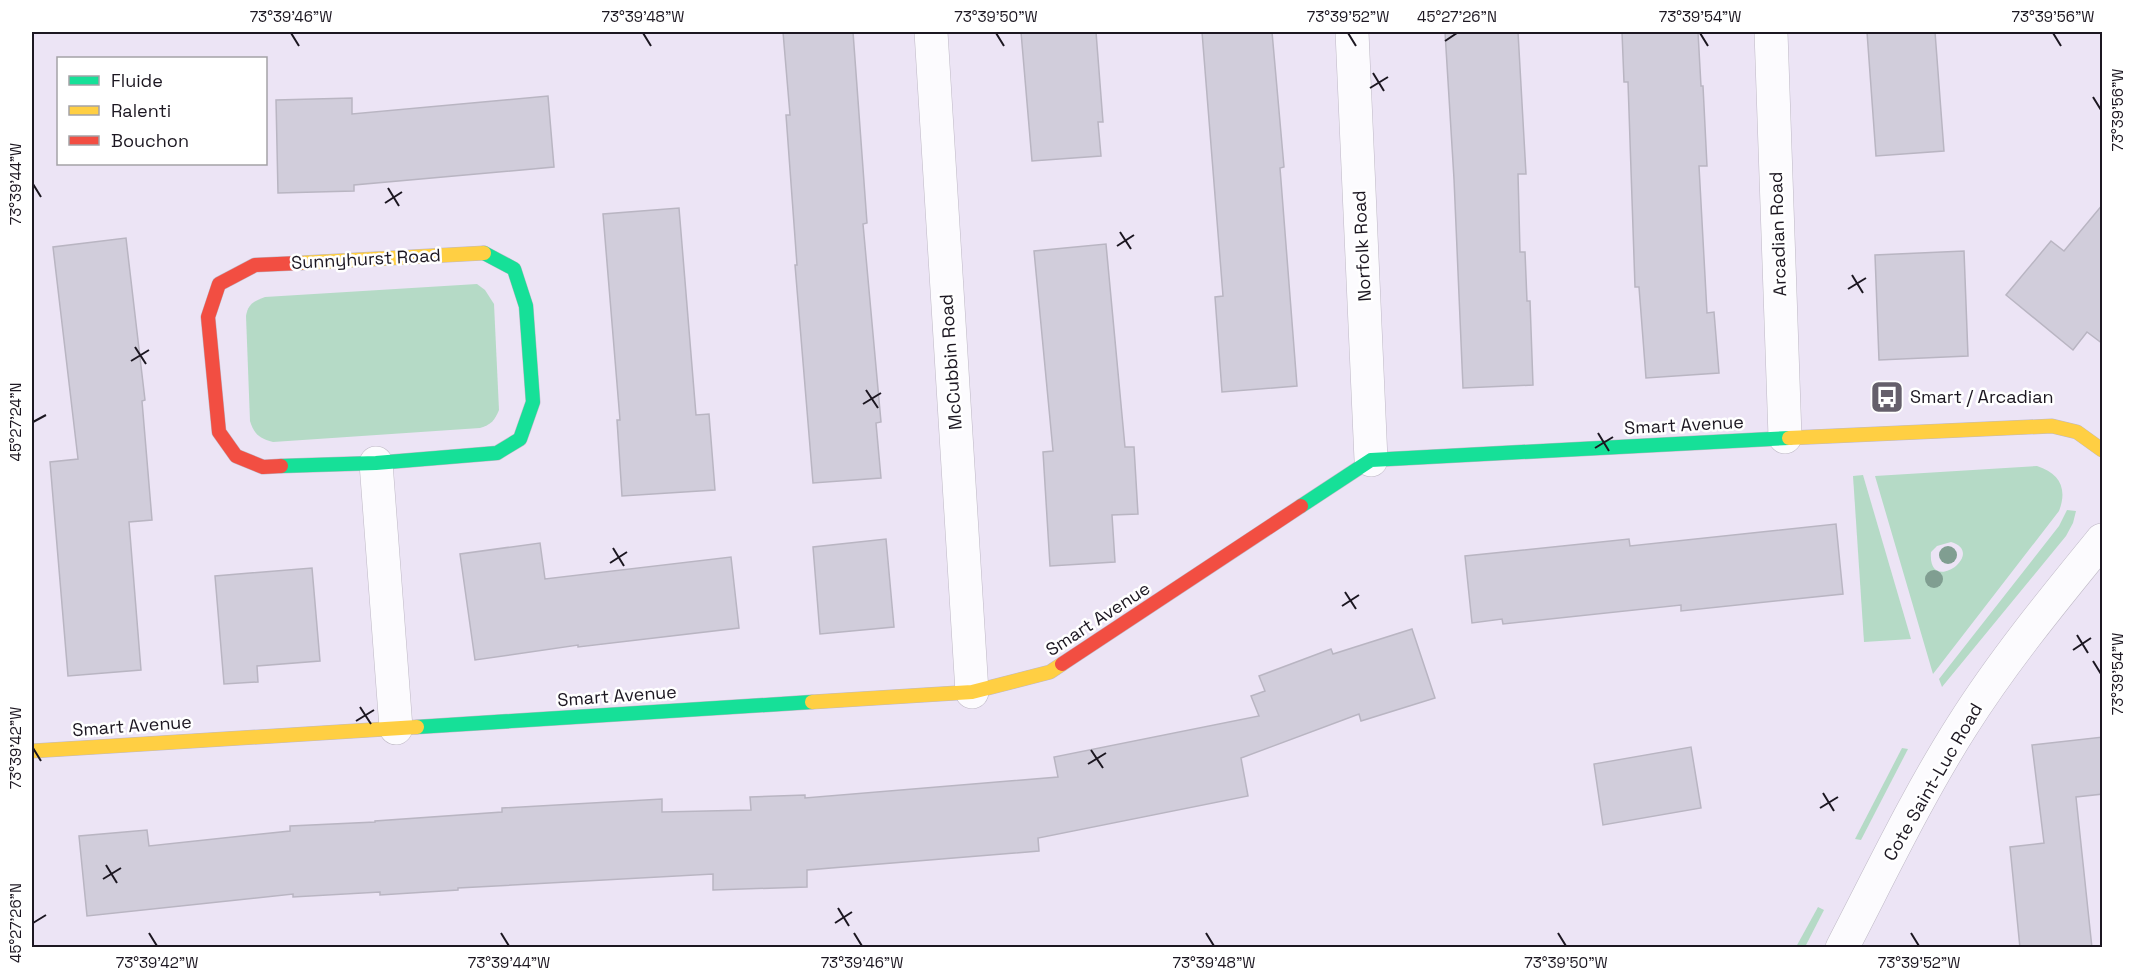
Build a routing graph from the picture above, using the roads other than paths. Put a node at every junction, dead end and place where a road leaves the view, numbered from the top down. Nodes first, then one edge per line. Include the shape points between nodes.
1 (931, 32) edge
2 (1352, 32) edge
3 (1772, 32) edge
4 (1785, 437) junction
5 (2103, 450) edge
6 (1371, 460) junction
7 (376, 463) junction
8 (2103, 540) edge
9 (972, 692) junction
10 (396, 728) junction
11 (32, 751) edge
12 (1842, 948) edge

1 - 9 street, McCubbin Road
2 - 6 street, Norfolk Road
3 - 4 street, Arcadian Road
4 - 5 street, Smart Avenue via 2060,426 2074,430
4 - 6 street, Smart Avenue
6 - 9 street, Smart Avenue via 1050,672
7 - 7 street, Sunnyhurst Road via 496,453 520,439 533,402 526,306 514,269 484,253 255,265 219,284 208,317 219,432 236,456 263,467
7 - 10 street
8 - 12 street, Cote Saint-Luc Road via 1963,724
9 - 10 street, Smart Avenue
10 - 11 street, Smart Avenue

